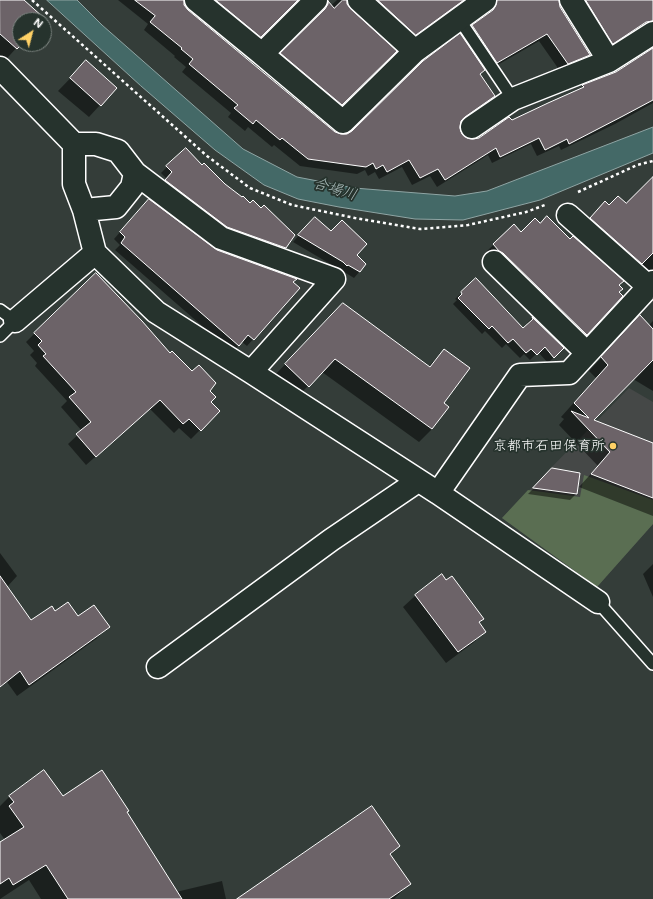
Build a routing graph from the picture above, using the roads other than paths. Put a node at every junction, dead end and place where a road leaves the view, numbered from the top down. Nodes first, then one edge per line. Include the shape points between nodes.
1 (196, 0) edge
2 (316, 0) edge
3 (359, 0) edge
4 (485, 0) edge
5 (571, 0) edge
6 (459, 18) junction
7 (653, 33) edge
8 (415, 51) junction
9 (262, 54) junction
10 (610, 61) junction
11 (0, 68) edge
12 (514, 99) junction
13 (472, 127) dead end
14 (74, 144) junction
15 (136, 173) junction
16 (571, 205) road end
17 (84, 210) junction
18 (95, 253) junction
19 (494, 262) dead end
20 (651, 284) edge
21 (8, 316) edge
22 (0, 336) edge
23 (587, 353) junction
24 (251, 372) junction
25 (418, 480) junction
26 (438, 493) junction
27 (598, 602) joint
28 (653, 664) edge
29 (158, 667) dead end

1 - 9 street
2 - 9 street
3 - 8 street
4 - 6 street
5 - 10 street
6 - 8 street
6 - 12 lane
7 - 10 street
8 - 9 street via 343,122
10 - 12 street
11 - 14 street
12 - 13 street
14 - 15 street via 96,144 118,151
14 - 17 street via 74,184
15 - 17 street via 132,187 116,207
15 - 24 street via 221,238 334,279
16 - 20 street
17 - 18 street
18 - 21 street
18 - 24 street via 156,312
19 - 23 street
20 - 23 street
21 - 22 lane
23 - 26 street via 569,373 520,375
24 - 25 street
25 - 26 street
25 - 29 street via 331,540
26 - 27 street
27 - 28 lane

